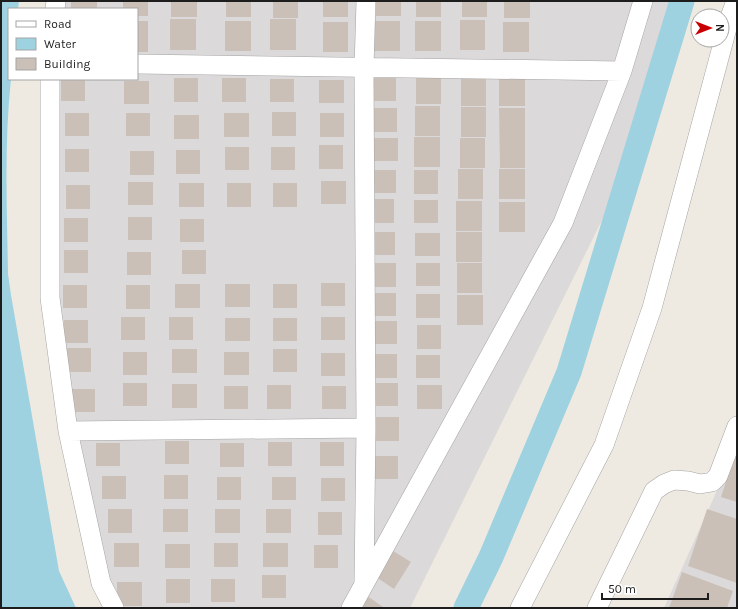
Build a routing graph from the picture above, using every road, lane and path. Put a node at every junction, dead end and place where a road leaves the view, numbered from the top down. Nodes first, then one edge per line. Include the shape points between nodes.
1 (366, 1) edge
2 (643, 1) edge
3 (736, 1) edge
4 (138, 64) edge
5 (364, 68) junction
6 (622, 71) junction
7 (50, 80) edge
8 (737, 426) edge
9 (366, 428) junction
10 (68, 431) junction
11 (364, 585) junction
12 (114, 608) edge
13 (351, 608) edge
14 (520, 608) edge
15 (598, 608) edge

1 - 5 street
2 - 6 street
3 - 14 street via 652,308 604,445
4 - 5 street
5 - 6 street
5 - 9 street
6 - 11 street via 563,223
7 - 10 street via 50,298
8 - 15 street via 718,476 712,482 700,484 674,480 654,491
9 - 10 street
9 - 11 street
10 - 12 street via 101,583
11 - 13 street

